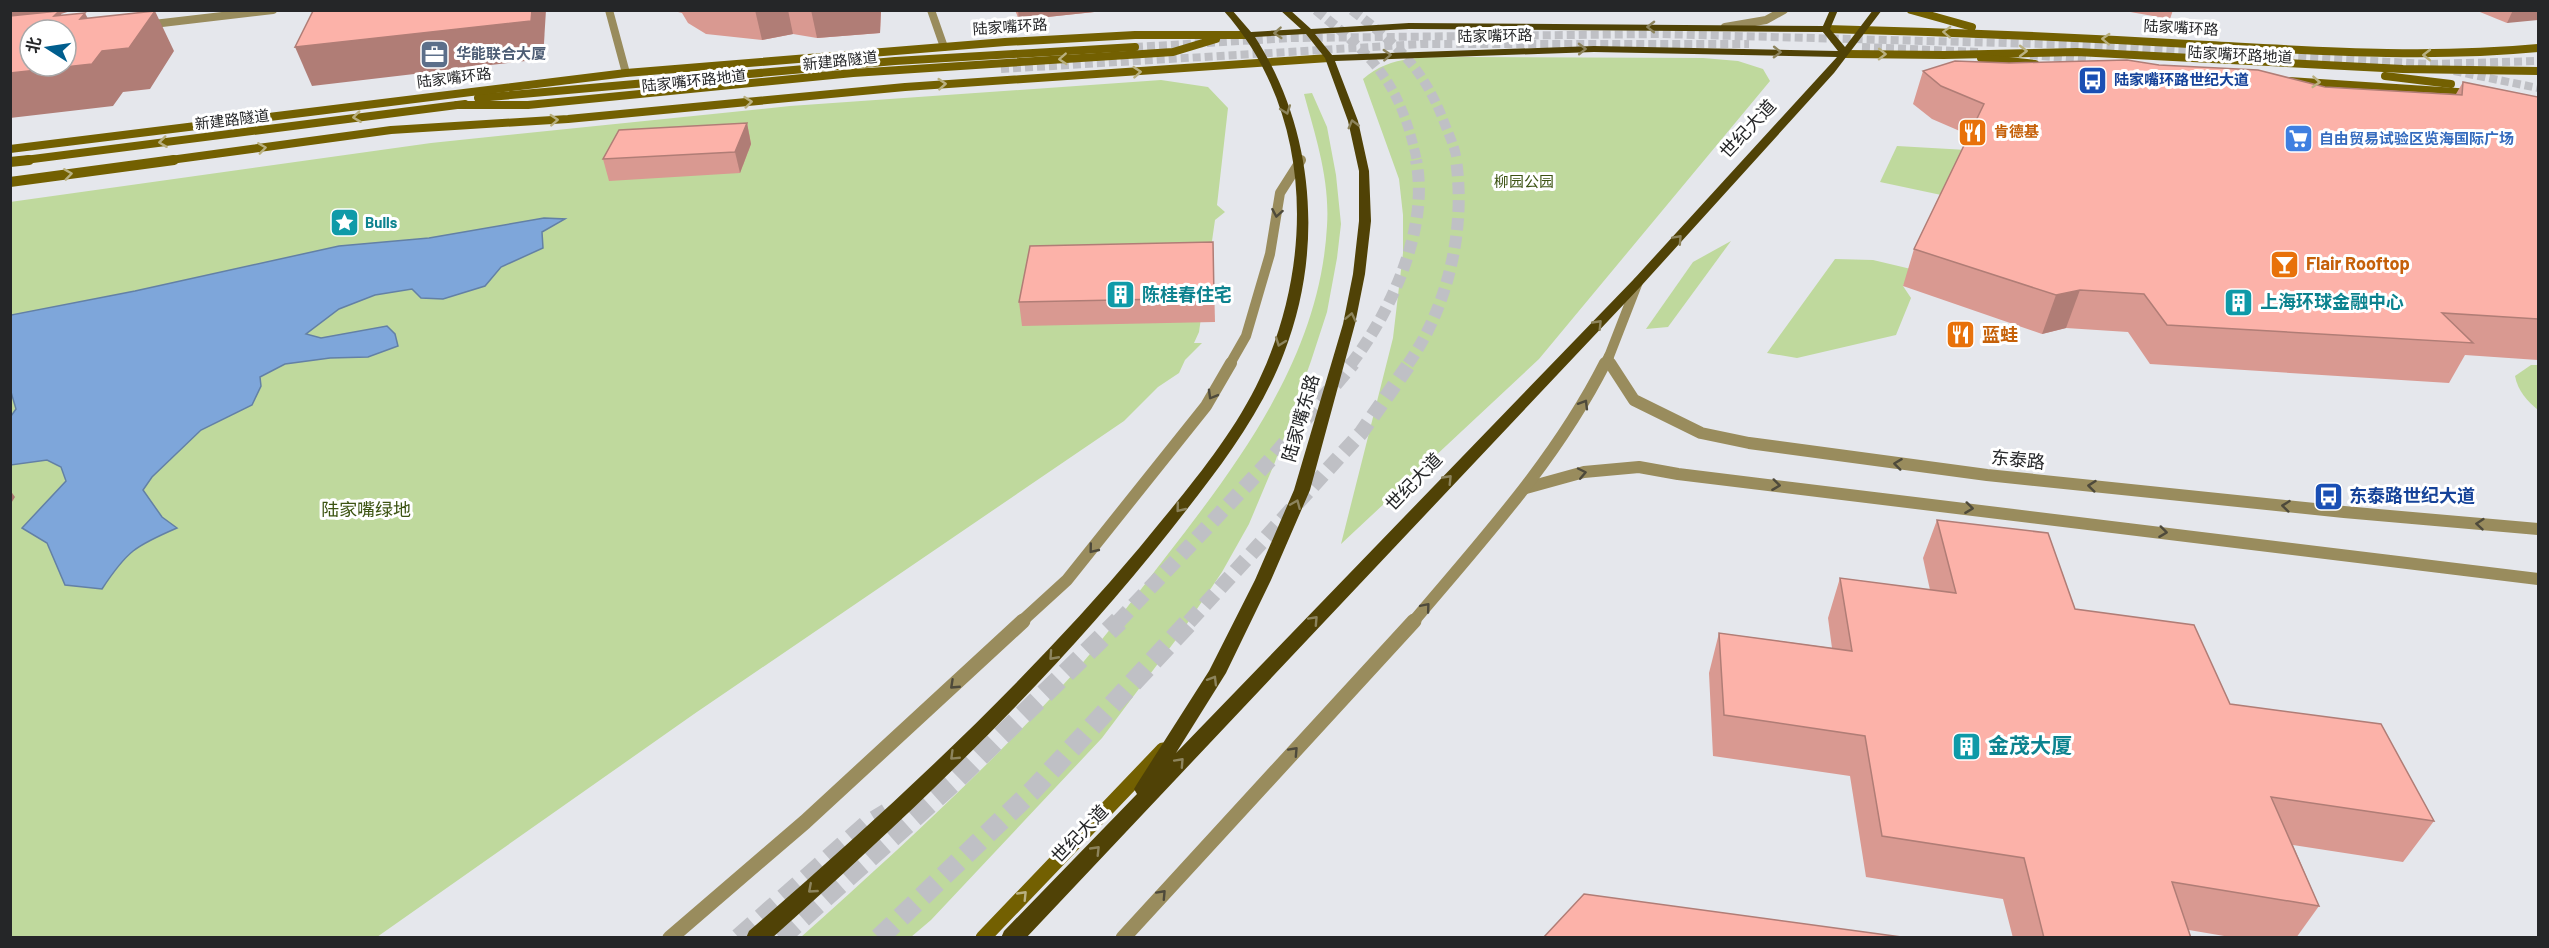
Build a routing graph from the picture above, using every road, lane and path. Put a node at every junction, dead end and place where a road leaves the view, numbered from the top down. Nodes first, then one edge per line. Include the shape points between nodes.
1 (273, 10) edge
2 (609, 10) edge
3 (931, 10) edge
4 (1227, 10) edge
5 (1284, 10) edge
6 (1784, 10) edge
7 (1834, 10) edge
8 (1878, 10) edge
9 (1911, 10) edge
10 (1923, 13) edge
11 (141, 25) edge
12 (1710, 27) junction
13 (1826, 29) junction
14 (1863, 30) junction
15 (1308, 31) junction
16 (1247, 35) junction
17 (2047, 35) junction
18 (1224, 36) junction
19 (944, 47) junction
20 (1135, 47) tunnel mouth
21 (2538, 49) edge
22 (1845, 54) junction
23 (1944, 55) junction
24 (1329, 58) junction
25 (2090, 60) tunnel mouth
26 (1264, 63) junction
27 (2049, 66) edge
28 (1001, 69) tunnel mouth
29 (2538, 72) edge
30 (626, 73) junction
31 (2389, 77) junction
32 (2280, 80) edge
33 (540, 94) junction
34 (457, 105) junction
35 (259, 117) junction
36 (391, 130) junction
37 (10, 148) edge
38 (1301, 160) junction
39 (10, 162) edge
40 (10, 182) edge
41 (1638, 282) junction
42 (1609, 356) junction
43 (1526, 488) junction
44 (2538, 530) edge
45 (2538, 579) edge
46 (1182, 730) junction
47 (1125, 820) junction
48 (670, 938) edge
49 (757, 938) edge
50 (983, 938) edge
51 (1012, 938) edge
52 (1123, 938) edge

1 - 11 street
2 - 30 street
3 - 19 street
4 - 16 main road
5 - 15 main road, 陆家嘴东路
6 - 12 street via 1751,24
7 - 13 main road
8 - 14 main road, 世纪大道
9 - 10 main road
10 - 17 main road via 1967,26
12 - 13 main road, 陆家嘴环路
12 -> 15 main road, 陆家嘴环路 via 1409,26
13 - 14 main road, 陆家嘴环路
13 - 22 main road
17 -> 14 main road, 陆家嘴环路
14 - 22 main road, 世纪大道
15 -> 16 main road, 陆家嘴环路
15 - 24 main road, 陆家嘴东路
16 - 18 main road, 陆家嘴环路
16 - 26 main road
21 -> 17 main road, 陆家嘴环路 via 2485,54 2377,54
18 - 19 main road, 陆家嘴环路 via 1135,35
18 -> 34 main road, 新建路隧道 via 1173,52 853,73 539,104
19 - 30 main road, 陆家嘴环路
20 - 33 main road, 陆家嘴环路 via 975,56
22 -> 23 main road, 陆家嘴环路
24 -> 22 main road, 陆家嘴环路 via 1594,49
41 -> 22 main road, 世纪大道
23 - 27 main road, 陆家嘴环路
23 -> 29 main road, 陆家嘴环路 via 2068,52
24 - 26 main road, 陆家嘴环路
46 -> 24 main road, 陆家嘴东路 via 1217,673 1302,490 1349,324 1365,221 1364,171 1353,121
25 - 31 main road, 陆家嘴环路地道
36 -> 26 main road, 陆家嘴环路 via 568,119 905,87
26 -> 38 main road via 1286,108
28 - 36 main road, 陆家嘴环路地道 via 807,83
29 - 31 main road, 陆家嘴环路地道
30 - 35 main road, 陆家嘴环路
32 -> 31 main road, 陆家嘴环路地道 via 2478,91
33 - 34 main road, 新建路隧道
33 - 35 main road, 陆家嘴环路
34 -> 39 main road, 新建路隧道
35 - 37 main road, 陆家嘴环路
40 -> 36 main road, 陆家嘴环路
38 -> 48 street via 1280,193 1270,254 1246,336 1206,406 1067,580 805,822
38 -> 49 main road via 1303,218 1290,314 1267,378 1197,486 1119,584 1012,701 868,840
41 - 42 street
47 -> 41 main road, 世纪大道
43 -> 42 street via 1585,403
44 -> 42 street, 东泰路 via 1987,475 1749,444 1701,433 1634,400
43 -> 45 street via 1584,472 1639,467
52 -> 43 street via 1389,650
46 - 47 main road, 陆家嘴东路
50 -> 46 main road, 世纪大道
51 -> 47 main road, 世纪大道

